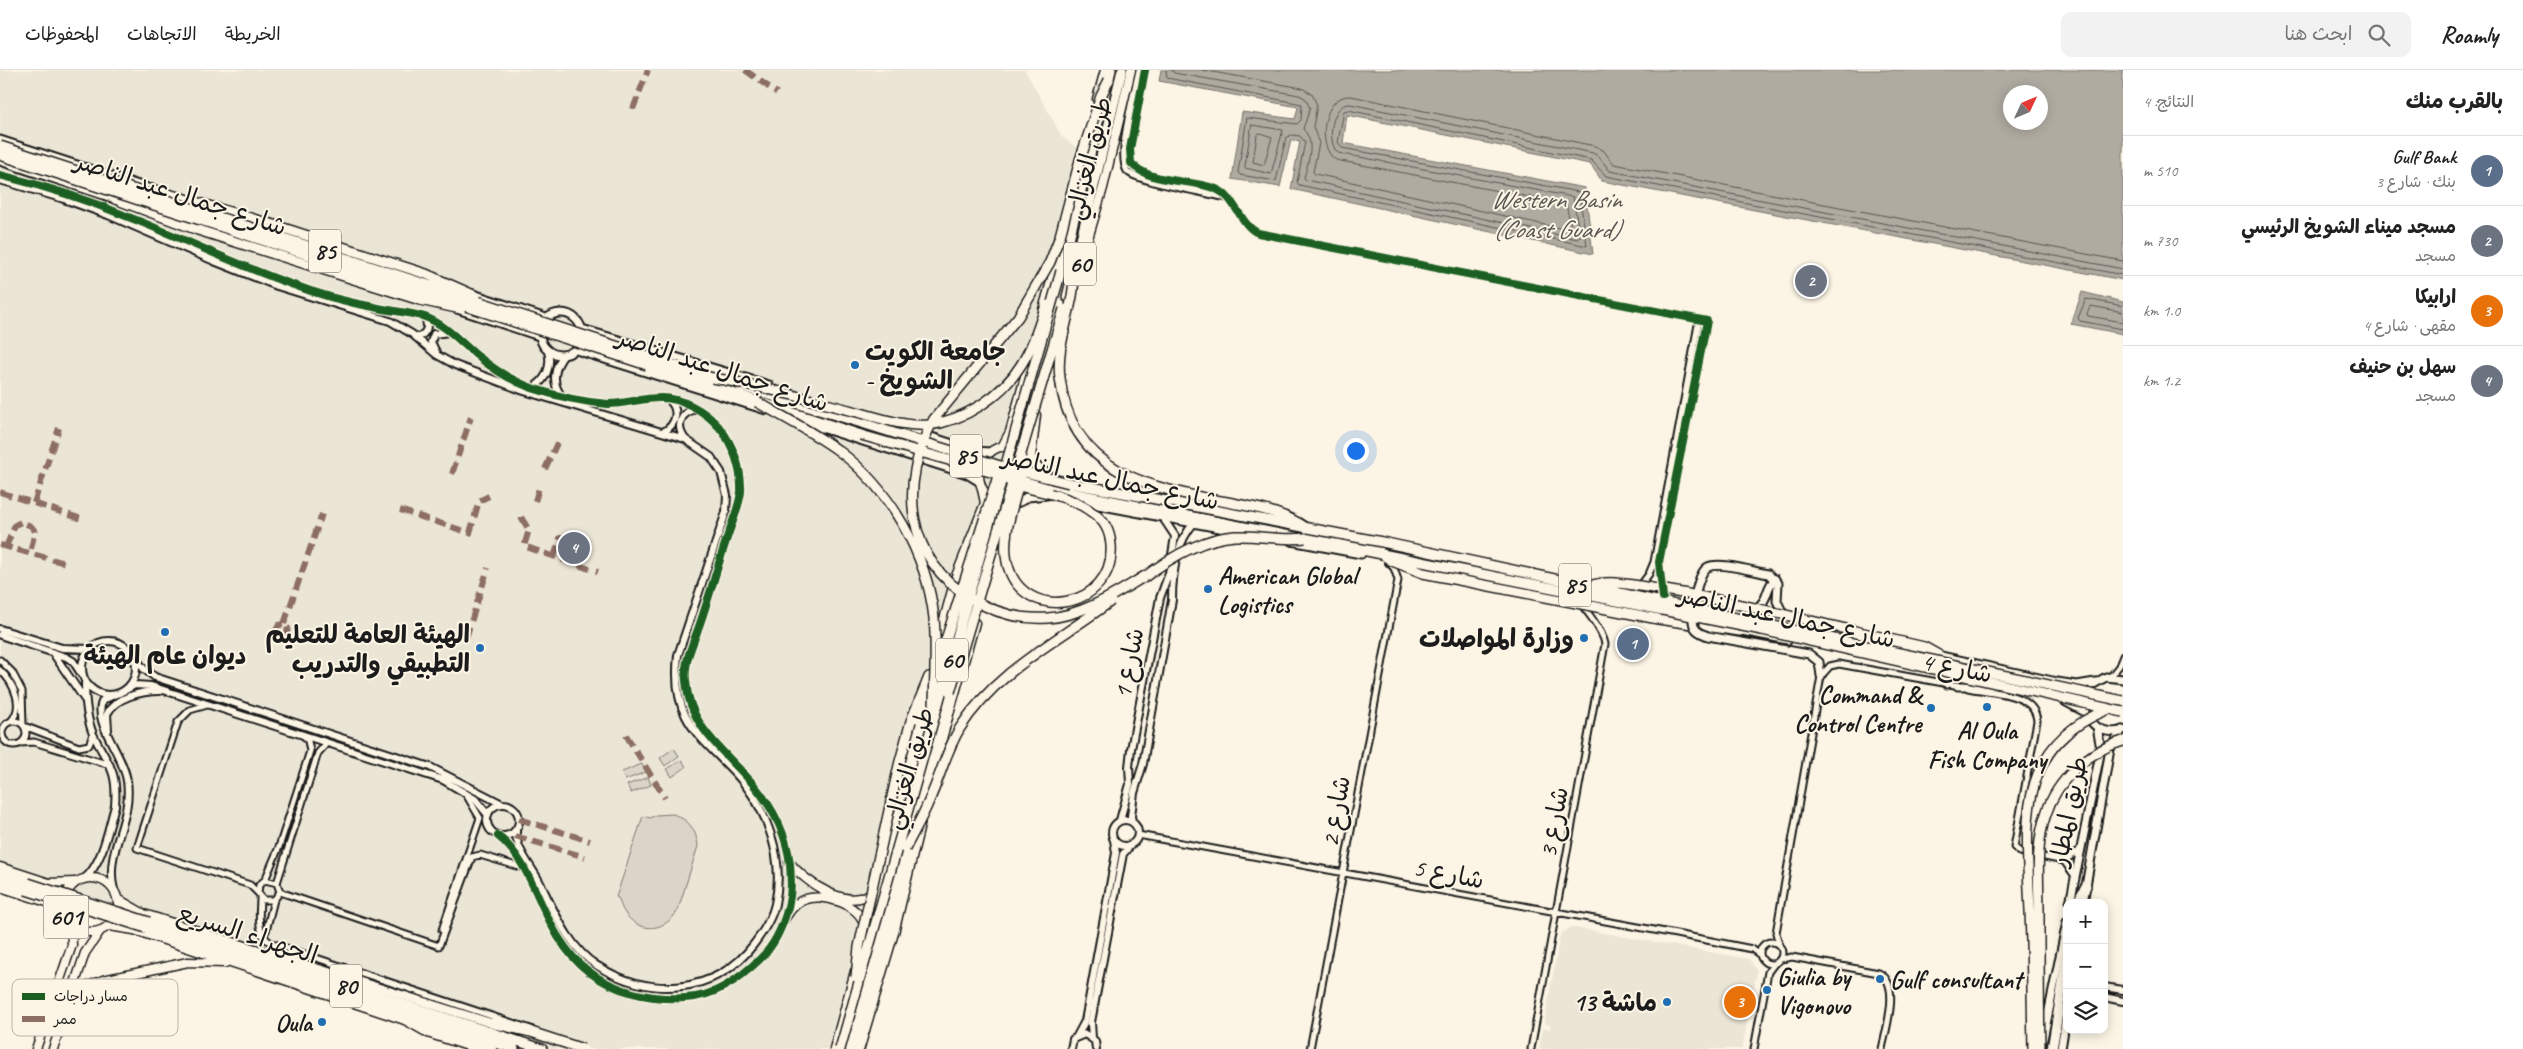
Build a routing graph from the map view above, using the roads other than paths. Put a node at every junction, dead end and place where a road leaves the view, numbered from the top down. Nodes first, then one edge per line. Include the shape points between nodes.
1 (1104, 70) edge
2 (1122, 70) edge
3 (1131, 70) edge
4 (1139, 70) edge
5 (1145, 70) edge
6 (1110, 75) edge
7 (0, 140) edge
8 (0, 146) edge
9 (0, 155) edge
10 (0, 161) edge
11 (0, 175) edge
12 (0, 180) edge
13 (152, 190) junction
14 (115, 199) junction
15 (1230, 200) junction
16 (141, 225) junction
17 (154, 231) junction
18 (1074, 269) junction
19 (1061, 271) junction
20 (500, 312) junction
21 (425, 318) junction
22 (546, 318) junction
23 (1699, 320) junction
24 (582, 329) junction
25 (450, 332) junction
26 (539, 336) junction
27 (417, 338) junction
28 (576, 350) junction
29 (548, 352) junction
30 (437, 355) junction
31 (564, 356) junction
32 (712, 378) junction
33 (532, 388) junction
34 (562, 397) junction
35 (667, 398) junction
36 (757, 402) junction
37 (697, 409) junction
38 (663, 432) junction
39 (685, 439) junction
40 (1002, 447) junction
41 (1012, 449) junction
42 (991, 452) junction
43 (1021, 454) junction
44 (1033, 461) junction
45 (1005, 478) junction
46 (981, 486) junction
47 (1028, 497) junction
48 (1019, 502) junction
49 (1163, 518) junction
50 (1194, 523) junction
51 (1306, 528) junction
52 (1175, 536) junction
53 (1183, 536) junction
54 (1305, 538) junction
55 (1383, 556) junction
56 (1415, 565) junction
57 (1145, 576) junction
58 (1775, 579) junction
59 (1398, 580) junction
60 (1586, 588) junction
61 (1636, 592) junction
62 (1768, 595) junction
63 (1572, 596) junction
64 (1663, 597) junction
65 (1777, 597) junction
66 (1160, 598) junction
67 (1590, 599) junction
68 (1172, 600) junction
69 (1584, 607) junction
70 (1749, 614) junction
71 (1788, 622) junction
72 (1740, 631) junction
73 (1, 634) edge
74 (1790, 640) junction
75 (1766, 646) junction
76 (90, 648) junction
77 (52, 652) junction
78 (1940, 656) junction
79 (2123, 656) edge
80 (134, 657) junction
81 (0, 660) edge
82 (0, 670) edge
83 (1941, 674) junction
84 (1822, 676) junction
85 (2111, 676) junction
86 (929, 677) junction
87 (84, 678) junction
88 (2123, 678) edge
89 (1959, 682) junction
90 (2095, 682) junction
91 (1947, 684) junction
92 (126, 690) junction
93 (167, 692) junction
94 (114, 695) junction
95 (213, 695) junction
96 (85, 701) junction
97 (2123, 702) edge
98 (208, 705) junction
99 (2086, 712) junction
100 (2123, 712) edge
101 (10, 722) junction
102 (24, 726) junction
103 (934, 726) junction
104 (2097, 727) junction
105 (2123, 730) edge
106 (94, 734) junction
107 (303, 735) junction
108 (2123, 741) edge
109 (21, 743) junction
110 (327, 743) junction
111 (115, 746) junction
112 (306, 762) junction
113 (1129, 762) junction
114 (1143, 764) junction
115 (111, 765) junction
116 (314, 765) junction
117 (430, 767) junction
118 (428, 775) junction
119 (444, 776) junction
120 (930, 781) junction
121 (464, 791) junction
122 (765, 801) junction
123 (756, 803) junction
124 (502, 804) junction
125 (114, 812) junction
126 (488, 815) junction
127 (125, 816) junction
128 (1120, 820) junction
129 (1132, 821) junction
130 (782, 829) junction
131 (516, 831) junction
132 (770, 833) junction
133 (1138, 835) junction
134 (498, 836) junction
135 (1114, 840) junction
136 (889, 845) junction
137 (1131, 845) junction
138 (905, 849) junction
139 (2080, 850) junction
140 (2064, 861) junction
141 (789, 862) junction
142 (0, 867) edge
143 (523, 868) junction
144 (1343, 872) junction
145 (0, 874) edge
146 (2075, 876) junction
147 (880, 879) junction
148 (80, 880) junction
149 (0, 881) edge
150 (264, 881) junction
151 (277, 883) junction
152 (250, 885) junction
153 (2086, 886) junction
154 (0, 887) edge
155 (114, 890) junction
156 (280, 892) junction
157 (259, 895) junction
158 (118, 899) junction
159 (2071, 899) edge
160 (2079, 899) edge
161 (2084, 899) edge
162 (274, 900) junction
163 (1556, 912) junction
164 (65, 913) junction
165 (784, 920) junction
166 (71, 924) junction
167 (109, 926) junction
168 (100, 931) junction
169 (1776, 933) junction
170 (262, 935) junction
171 (864, 936) junction
172 (1770, 941) junction
173 (2063, 941) edge
174 (1779, 944) junction
175 (1762, 945) junction
176 (438, 946) junction
177 (1752, 949) junction
178 (1783, 950) junction
179 (747, 953) junction
180 (1760, 955) junction
181 (1792, 957) junction
182 (83, 959) junction
183 (1781, 959) junction
184 (1765, 962) junction
185 (235, 963) junction
186 (756, 963) junction
187 (67, 964) junction
188 (1774, 964) junction
189 (1768, 972) junction
190 (62, 979) edge
191 (77, 979) edge
192 (107, 979) edge
193 (2063, 983) edge
194 (661, 987) junction
195 (2108, 988) edge
196 (856, 990) junction
197 (2123, 990) edge
198 (660, 998) junction
199 (2108, 998) edge
200 (2123, 1001) edge
201 (406, 1020) junction
202 (492, 1023) junction
203 (2063, 1034) edge
204 (41, 1036) edge
205 (58, 1036) edge
206 (1077, 1036) junction
207 (1092, 1038) junction
208 (551, 1043) junction
209 (1096, 1047) edge
210 (36, 1049) edge
211 (53, 1049) edge
212 (479, 1049) edge
213 (492, 1049) edge
214 (514, 1049) edge
215 (542, 1049) edge
216 (571, 1049) edge
217 (583, 1049) edge
218 (834, 1049) edge
219 (840, 1049) edge
220 (850, 1049) edge
221 (855, 1049) edge
222 (859, 1049) edge
223 (1071, 1049) edge
224 (1104, 1049) edge
225 (1310, 1049) edge
226 (1531, 1049) edge
227 (1754, 1049) edge
228 (1882, 1049) edge
229 (2033, 1049) edge
230 (2040, 1049) edge
231 (2052, 1049) edge
232 (2061, 1049) edge

1 - 40 main road, طريق الغزالي / 60 via 1070,212 1010,432
2 - 18 highway, 60
3 - 44 main road, طريق الغزالي / 60 via 1100,198 1036,417
4 - 15 street via 1124,146 1124,164 1128,172 1143,180
5 - 15 street via 1130,149 1132,163 1145,174 1212,187
6 - 19 highway, 60, bridge
6 - 57 highway, bridge via 1080,160 1050,262 1018,317 934,419 924,436 914,467 912,507 925,551 945,578 986,608 1006,614 1027,618 1069,614 1107,598
7 - 13 main road
8 - 20 highway, شارع جمال عبد الناصر / 85, bridge
9 - 20 highway, شارع جمال عبد الناصر / 85, bridge
10 - 14 main road
11 - 16 street via 64,192
12 - 16 street
13 - 20 highway, bridge via 426,274
13 - 22 main road
14 - 20 highway, bridge via 198,230 420,300
14 - 26 main road
15 - 23 street via 1251,228 1262,234
16 - 17 street
17 - 21 street via 292,285
17 - 27 street via 214,261 277,286 390,320
18 - 43 highway, طريق الغزالي / 60, bridge
18 - 51 highway, bridge via 1075,286 1061,347 1060,376 1070,418 1092,450 1117,470 1154,487 1273,511
19 - 32 highway, bridge via 1030,350 1014,376 977,407 942,422 927,425 896,422 742,382
19 - 41 highway, طريق الغزالي / 60, bridge
20 - 32 highway, شارع جمال عبد الناصر / 85, bridge
20 - 36 highway, شارع جمال عبد الناصر / 85, bridge
21 - 25 street
21 - 27 street via 426,331
22 - 24 main road via 556,313 567,314 576,319
22 - 26 main road
23 - 61 street via 1654,562
23 - 64 street via 1706,321 1659,562
24 - 28 main road via 582,340
24 - 42 main road via 805,395 974,451
25 - 30 street via 440,331 432,338
25 - 33 street via 498,372
26 - 29 main road
27 - 30 street
28 - 31 main road
28 - 46 main road via 967,474
29 - 31 main road
29 - 33 street via 550,362 545,378
30 - 38 street via 455,365 559,403
31 - 34 street via 557,365 554,382
32 - 51 highway, شارع جمال عبد الناصر / 85, bridge via 1041,476
33 - 34 street
34 - 35 street via 612,404
35 - 37 street
35 - 38 street via 676,414 671,427
36 - 45 highway, شارع جمال عبد الناصر / 85, bridge
36 - 103 highway, bridge via 816,435 863,472 882,494 907,533 921,565 933,615
37 - 39 street via 687,412 681,420 680,430
37 - 122 street via 715,422 731,445 740,472 741,490 686,659 686,682 690,705 699,726
38 - 39 street
39 - 123 street via 702,449 716,464 724,480 727,504 678,655 678,692 685,717 693,730 737,776
40 - 42 main road
40 - 44 main road via 1018,448
41 - 103 highway, طريق الغزالي / 60, bridge
41 - 136 highway, bridge via 998,474 941,654
42 - 46 main road via 980,469
43 - 45 highway, bridge via 1023,468 1019,483 1018,489 1006,546 1012,575 1024,591 1048,602 1069,602 1090,592 1100,582 1110,560 1109,536 1100,518 1078,504 1019,486 1014,484
43 - 138 highway, طريق الغزالي / 60, bridge
44 - 47 main road via 1036,482
44 - 61 main road, شارع جمال عبد الناصر via 1051,476 1061,479 1334,538
45 - 54 highway, شارع جمال عبد الناصر / 85, bridge
46 - 48 main road via 998,503
46 - 86 main road, طريق الغزالي via 985,503 956,576
47 - 48 main road
47 - 49 main road via 1053,495
48 - 120 main road, طريق الغزالي via 1005,516
49 - 50 main road
49 - 52 street
50 - 53 street, شارع 1
50 - 55 main road
51 - 60 highway, شارع جمال عبد الناصر / 85, bridge
52 - 53 street via 1180,533
52 - 66 street, شارع 1 via 1169,574
53 - 68 street, شارع 1 via 1172,580
54 - 55 highway, شارع جمال عبد الناصر / 85
54 - 57 highway, bridge via 1277,540 1234,536 1213,540 1188,550
55 - 56 main road
55 - 59 street via 1394,568
55 - 72 highway, bridge via 1423,572 1658,619
55 - 100 highway, شارع جمال عبد الناصر / 85, bridge via 1762,630
56 - 59 street
56 - 63 main road
57 - 138 highway, bridge via 1026,659 981,700 953,741
58 - 62 main road
58 - 65 main road via 1778,583
58 - 75 main road, bridge via 1768,574 1720,565 1704,570 1698,581 1693,624 1698,631 1708,636
59 - 144 street, شارع 2
60 - 78 highway, bridge via 1600,583 1616,583 1704,596 1924,647
60 - 97 highway, شارع جمال عبد الناصر / 85, bridge via 1768,624
61 - 64 main road, شارع جمال عبد الناصر
62 - 65 main road
62 - 70 main road via 1764,603
63 - 67 main road
63 - 69 street, شارع 3
64 - 70 main road, شارع جمال عبد الناصر
65 - 71 main road
66 - 68 street
66 - 113 street, شارع 1
67 - 69 street via 1585,601
67 - 72 main road
68 - 114 street, شارع 1
69 - 163 street, شارع 3 via 1602,635 1604,644
70 - 71 main road, شارع جمال عبد الناصر
71 - 78 main road, شارع جمال عبد الناصر
72 - 74 main road
73 - 76 street via 62,648
73 - 77 street
74 - 75 main road
74 - 83 main road
75 - 84 main road via 1809,654 1819,662
76 - 80 street via 111,641 126,647
76 - 87 street via 82,662
77 - 87 street via 73,661
77 - 96 street
78 - 90 main road, شارع جمال عبد الناصر via 2069,684
79 - 85 street
80 - 92 street via 136,675
80 - 95 street via 155,677
81 - 102 street via 12,672 22,691
82 - 101 street via 10,681 16,697 17,712
83 - 89 main road
83 - 91 main road
84 - 91 street, شارع 4 via 1830,666 1839,664
84 - 169 street
85 - 88 main road
85 - 90 main road, شارع جمال عبد الناصر
86 - 136 main road, طريق الغزالي
86 - 196 highway, bridge via 911,721 899,765 859,947
87 - 94 street via 97,693
87 - 96 street
89 - 91 street, شارع 4
89 - 99 main road via 1996,686 2065,702
89 - 140 street, شارع 4 via 2023,700 2034,709 2037,722 2014,845 2018,851
90 - 99 main road via 2086,696
92 - 93 street via 142,685
92 - 94 street
93 - 98 street
93 - 111 street via 137,694 110,708 106,726
94 - 111 street via 103,700 99,713
95 - 98 street
95 - 117 street
96 - 106 street
97 - 229 highway, bridge via 2085,721 2061,739 2043,764 2030,798 2026,838
98 - 107 street
98 - 152 street via 190,710 178,722 137,848
99 - 104 main road
101 - 102 street
101 - 109 street via 3,730 4,738 10,744
102 - 106 street via 79,747 89,745
102 - 109 street via 26,737
103 - 196 highway, طريق الغزالي / 60, bridge
104 - 105 main road via 2109,732
104 - 139 main road, طريق المطار via 2101,749
105 - 153 main road, طريق المطار via 2110,749
106 - 115 street
107 - 110 street
107 - 112 street via 310,747
108 - 230 highway, bridge via 2093,755 2073,771 2057,791 2046,814 2040,839
109 - 115 street via 34,742
110 - 116 street via 320,749
110 - 118 street
111 - 127 street via 127,780
112 - 116 street
112 - 150 street via 279,847
113 - 114 street via 1135,769
113 - 128 street, شارع 1 via 1130,784
114 - 129 street, شارع 1 via 1134,793
115 - 125 street via 116,781
116 - 151 street
117 - 118 street
117 - 119 street
118 - 119 street
119 - 121 street
119 - 124 street
120 - 221 main road, طريق الغزالي
120 - 222 highway via 902,904
121 - 126 street via 482,805
121 - 176 street via 480,818
122 - 123 street via 760,805
122 - 130 street
123 - 132 street
124 - 126 street
124 - 131 street via 518,813 520,819
125 - 127 street
125 - 148 street via 94,868
126 - 134 street via 489,828
127 - 155 street via 110,864
128 - 129 street
128 - 135 street via 1113,827
129 - 133 street
130 - 132 street via 777,827
130 - 141 street
131 - 134 street
131 - 194 street via 518,844 570,939 595,965 627,981
132 - 179 street via 779,880 775,906 762,933
133 - 137 street
133 - 144 street, شارع 5
134 - 143 street via 512,848
135 - 137 street via 1121,845
135 - 206 street via 1116,853 1085,1021
136 - 147 main road, طريق الغزالي
137 - 207 street via 1123,854 1091,1022
138 - 220 highway, طريق الغزالي / 60
139 - 140 street
139 - 146 main road, طريق المطار
140 - 146 street
141 - 147 main road via 821,890 855,900 866,898
141 - 165 street via 790,897
142 - 148 main road via 49,883
143 - 176 street via 480,855 472,857
143 - 198 street via 568,953 611,986
144 - 163 street, شارع 5
144 - 225 street, شارع 2
145 - 215 highway, الجهراء السريع / 80, bridge
146 - 159 main road, طريق المطار
147 - 171 main road, طريق الغزالي
148 - 155 main road, 601 via 98,879
148 - 164 main road, 601 via 70,888 65,898
149 - 214 highway, الجهراء السريع / 80, bridge
150 - 151 street
150 - 152 street
150 - 157 street
151 - 156 street
152 - 157 street
153 - 160 highway
153 - 161 main road, طريق المطار
154 - 164 main road via 53,904
155 - 158 main road, 601
156 - 162 street
156 - 176 street
157 - 162 street via 269,901
157 - 170 street
158 - 167 main road, 601 via 117,914
158 - 202 main road, الجهراء السريع via 144,914
162 - 170 street
163 - 177 street, شارع 5
163 - 226 street, شارع 3
164 - 166 main road, 601
165 - 171 main road via 801,901 820,897 851,906 859,913
165 - 186 street via 772,945
166 - 168 main road, 601 via 84,932
166 - 187 main road, 601 via 73,939
167 - 168 main road, 601
167 - 185 main road, الجهراء السريع via 134,930
168 - 182 main road, 601
169 - 172 street
169 - 174 street
170 - 208 street via 271,943 524,1025
171 - 218 main road, طريق الغزالي
172 - 174 street
172 - 175 street
173 - 230 main road
174 - 178 street
175 - 177 street
175 - 180 street
177 - 180 street, شارع 5
178 - 181 street
178 - 183 street
179 - 186 street
179 - 194 street via 724,973 703,983
180 - 184 street
181 - 183 street
181 - 228 street via 1885,976 1891,993
182 - 187 main road via 76,953
182 - 191 main road, 601
183 - 188 street
184 - 188 street
184 - 189 street
185 - 192 main road via 194,961
185 - 201 main road, الجهراء السريع
186 - 198 street via 733,983 706,995
187 - 190 main road, 601
188 - 189 street
189 - 227 street
193 - 231 highway
194 - 198 street
195 - 197 street
196 - 219 highway, طريق الغزالي / 60, bridge
199 - 200 street
201 - 212 highway via 436,1035
201 - 213 main road, الجهراء السريع
202 - 208 main road, الجهراء السريع
202 - 217 highway, bridge
203 - 232 main road
204 - 210 main road, 601
205 - 211 main road, 601
206 - 207 street via 1085,1034
206 - 223 street via 1071,1043
207 - 209 street
208 - 216 main road, الجهراء السريع
209 - 224 street

